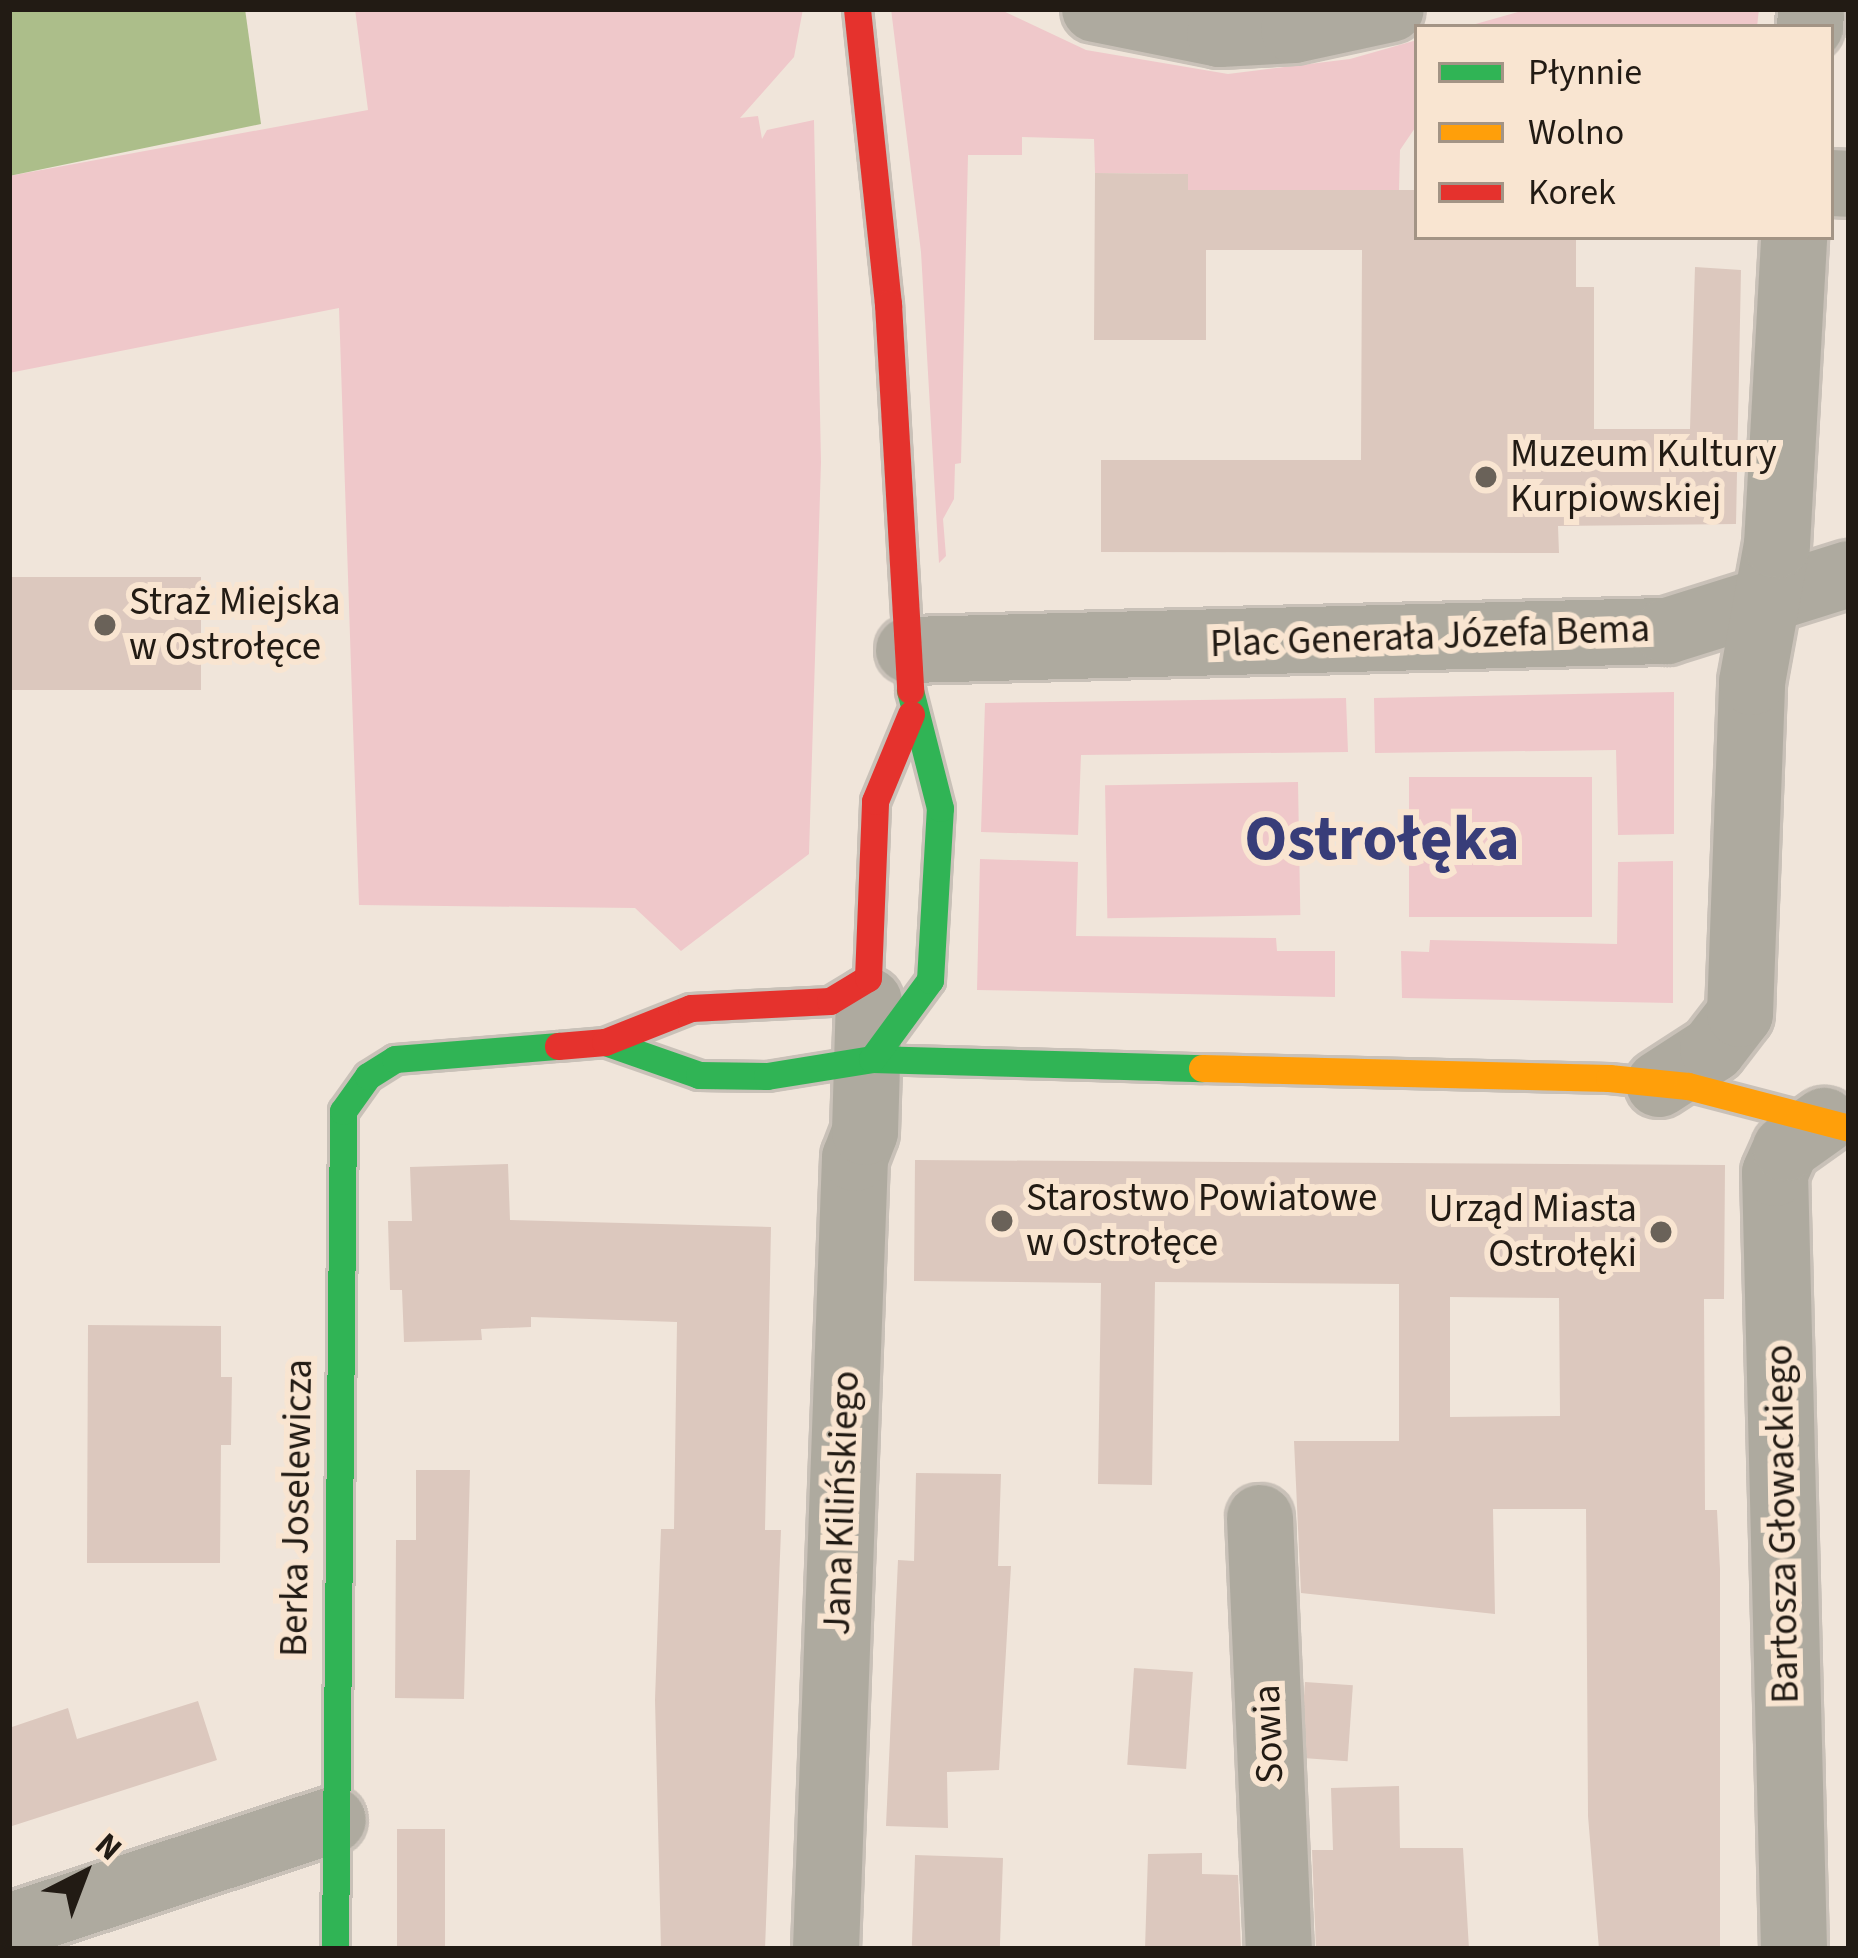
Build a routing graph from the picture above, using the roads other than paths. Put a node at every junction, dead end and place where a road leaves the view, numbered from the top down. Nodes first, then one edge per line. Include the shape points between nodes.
1 (857, 9) edge
2 (1095, 9) edge
3 (1391, 9) edge
4 (1794, 240) edge
5 (1849, 574) edge
6 (1772, 593) junction
7 (909, 650) junction
8 (911, 715) junction
9 (868, 978) junction
10 (605, 1042) junction
11 (872, 1060) junction
12 (1659, 1084) junction
13 (1837, 1125) edge
14 (1260, 1518) dead end
15 (333, 1820) junction
16 (9, 1927) edge
17 (335, 1949) edge
18 (826, 1949) edge
19 (1279, 1949) edge
20 (1794, 1949) edge

1 - 7 street via 886,281
2 - 3 street via 1220,34 1294,30
4 - 6 street
5 - 6 street, Plac Generała Józefa Bema
6 - 7 street, Plac Generała Józefa Bema via 1667,631
6 - 12 street via 1752,682 1740,1014 1714,1049
7 - 8 street
8 - 9 street via 875,801
8 - 11 street via 940,808 930,980
9 - 10 street via 830,1001 691,1008
9 - 11 street
10 - 11 street via 699,1075 767,1076
10 - 15 street, Berka Joselewicza via 424,1053 368,1076 343,1111
11 - 12 street
11 - 18 street, Jana Kilińskiego via 855,1158
12 - 13 street
13 - 20 street, Bartosza Głowackiego via 1786,1148 1775,1173
14 - 19 street, Sowia
15 - 16 street
15 - 17 street, Berka Joselewicza

